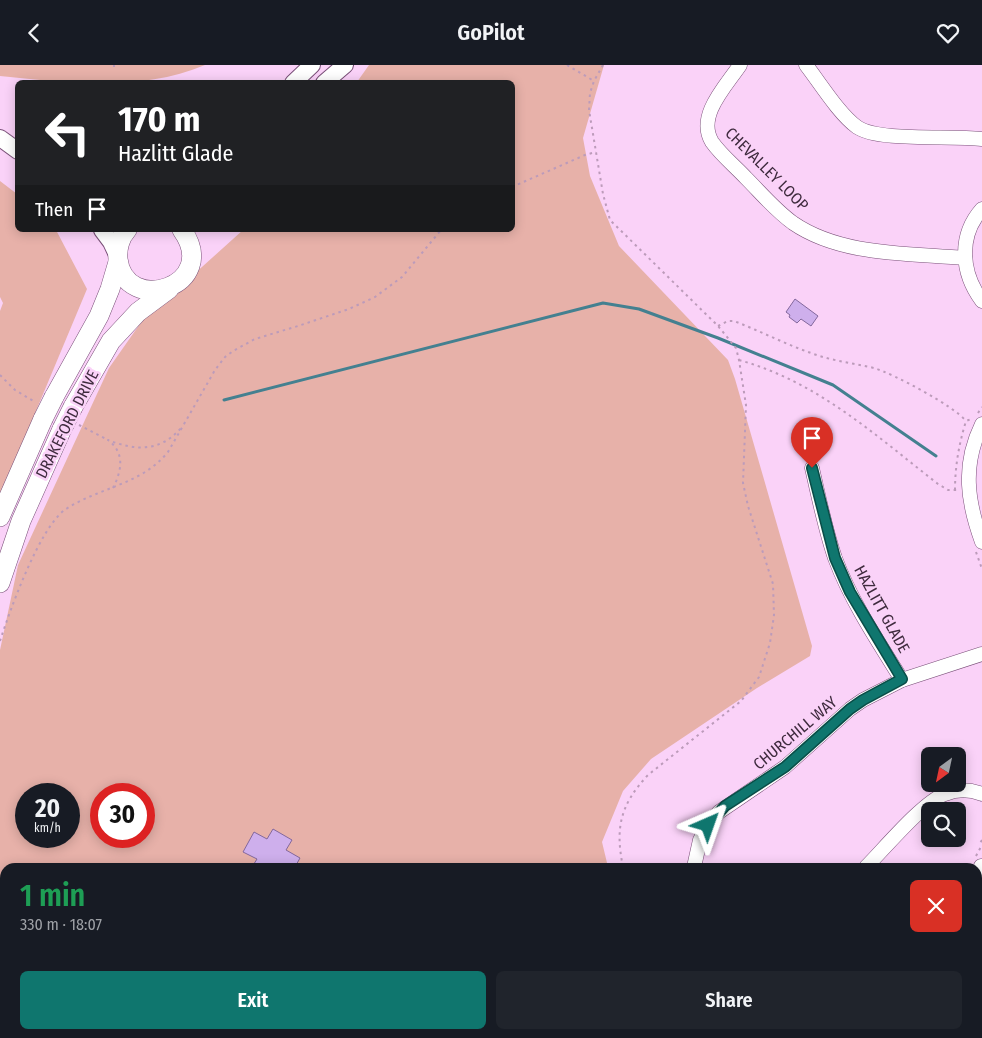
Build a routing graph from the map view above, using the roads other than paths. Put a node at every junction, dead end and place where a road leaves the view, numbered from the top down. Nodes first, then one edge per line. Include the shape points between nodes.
1 (312, 65) edge
2 (345, 65) edge
3 (740, 65) edge
4 (806, 65) edge
5 (295, 80) edge
6 (328, 80) edge
7 (0, 137) edge
8 (982, 139) edge
9 (15, 145) edge
10 (15, 149) edge
11 (982, 209) edge
12 (104, 232) edge
13 (126, 232) edge
14 (184, 232) edge
15 (192, 232) edge
16 (191, 250) junction
17 (965, 258) junction
18 (118, 260) junction
19 (170, 288) junction
20 (982, 301) edge
21 (982, 424) edge
22 (812, 468) dead end
23 (0, 517) edge
24 (982, 542) edge
25 (0, 583) edge
26 (982, 655) edge
27 (902, 679) junction
28 (982, 794) edge
29 (695, 863) edge
30 (870, 863) edge

1 - 5 main road
2 - 6 main road
3 - 17 street, CHEVALLEY LOOP via 714,103 709,114 708,131 714,144 791,222 842,245
4 - 8 street via 846,117 863,130 884,135
7 - 9 main road
7 - 10 main road
11 - 17 street via 969,230
12 - 18 main road
13 - 18 highway, DRAKEFORD DRIVE via 118,245
14 - 16 highway
15 - 16 main road
16 - 19 highway, DRAKEFORD DRIVE via 187,272
17 - 20 street via 973,288
18 - 19 highway via 122,272 138,287 148,291
18 - 23 highway, DRAKEFORD DRIVE, bridge via 99,316 43,419
19 - 25 highway, DRAKEFORD DRIVE, bridge via 138,312 111,341 62,429 22,521
21 - 24 street via 969,469 971,511
22 - 27 street, HAZLITT GLADE via 835,558 850,592
26 - 27 street, CHURCHILL WAY
27 - 29 street, CHURCHILL WAY via 850,709 785,767 719,812 700,840
28 - 30 street via 959,790 939,796

